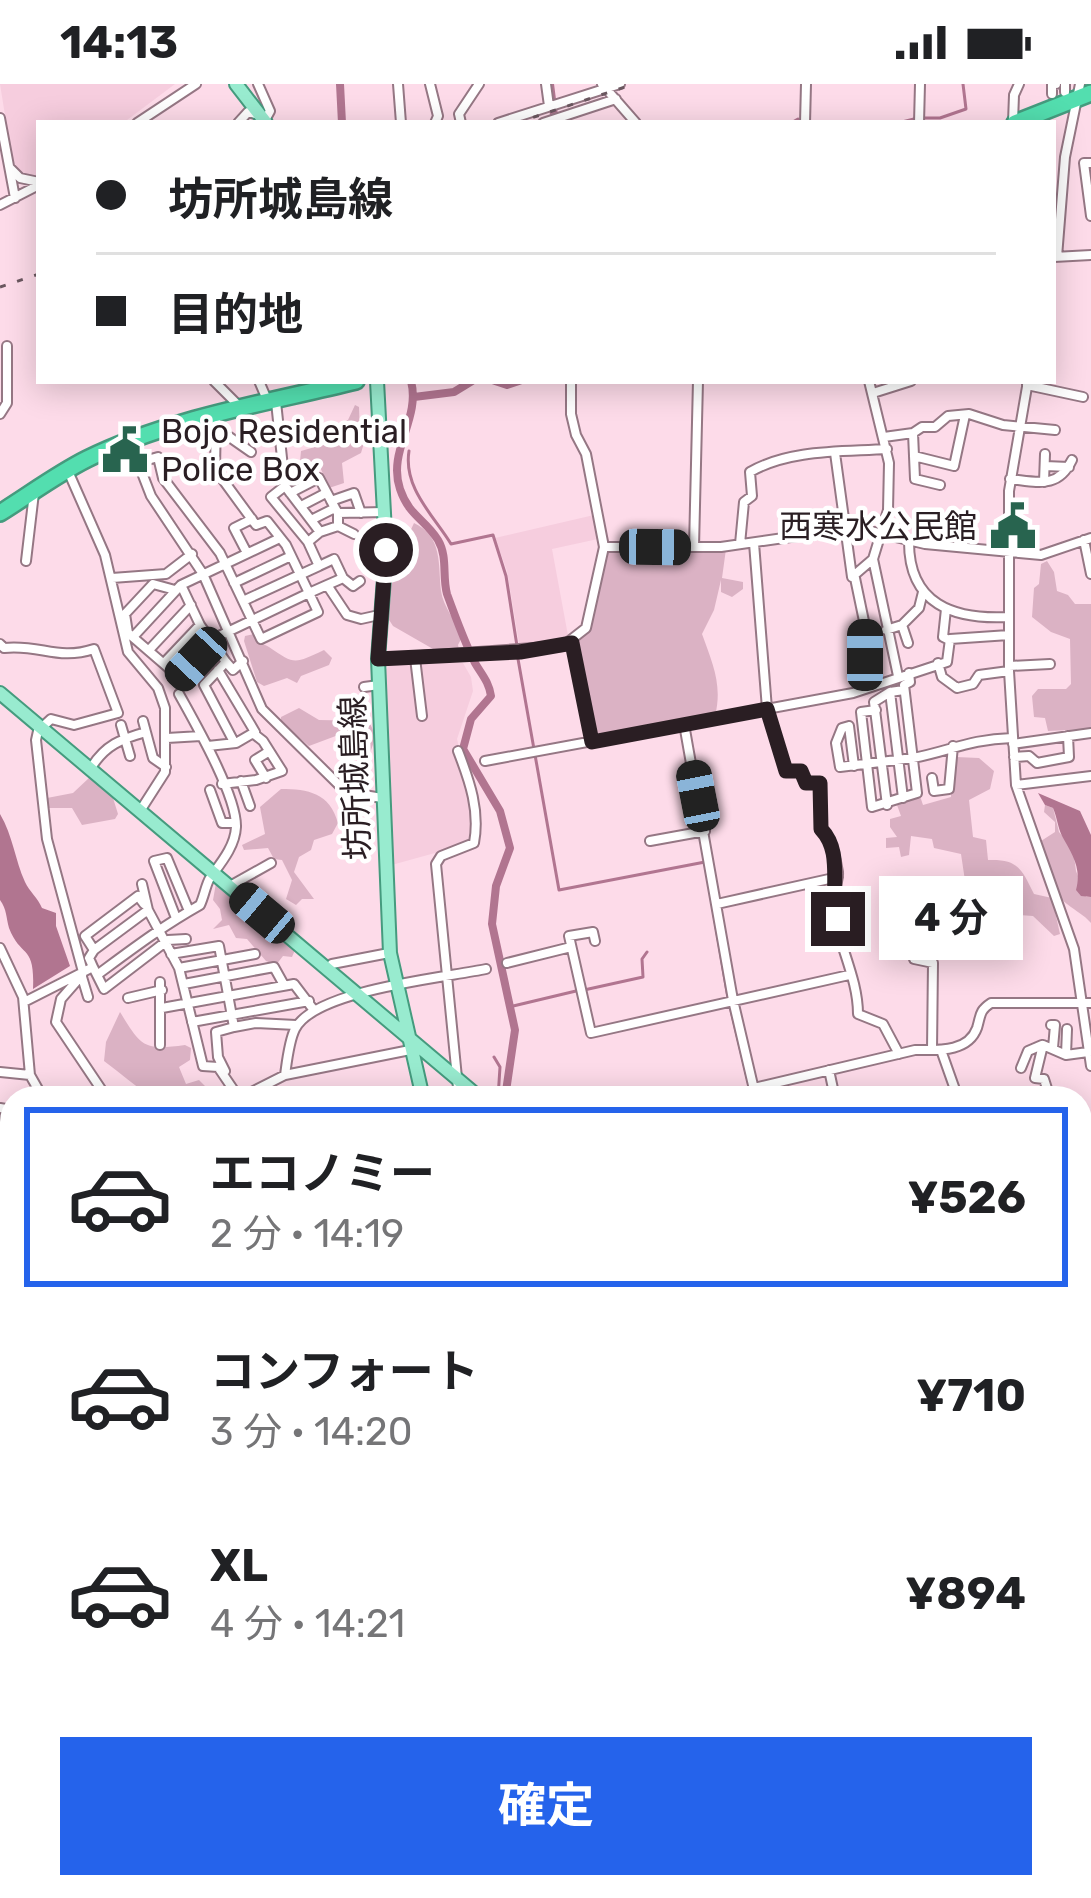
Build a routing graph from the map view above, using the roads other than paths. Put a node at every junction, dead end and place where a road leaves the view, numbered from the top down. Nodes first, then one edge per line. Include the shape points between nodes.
1 (196, 84) edge
2 (236, 84) edge
3 (258, 84) edge
4 (398, 84) edge
5 (430, 84) edge
6 (478, 84) edge
7 (546, 84) edge
8 (620, 84) edge
9 (806, 84) edge
10 (920, 84) edge
11 (1019, 84) edge
12 (604, 86) edge
13 (1070, 90) edge
14 (616, 99) junction
15 (552, 105) junction
16 (444, 116) dead end
17 (0, 118) edge
18 (264, 119) edge
19 (460, 119) edge
20 (142, 120) edge
21 (401, 120) edge
22 (436, 120) edge
23 (507, 120) edge
24 (551, 120) edge
25 (634, 120) edge
26 (806, 120) edge
27 (916, 120) edge
28 (1014, 120) edge
29 (1019, 120) edge
30 (1091, 163) edge
31 (9, 170) junction
32 (36, 182) edge
33 (36, 185) edge
34 (15, 197) junction
35 (0, 204) edge
36 (1091, 216) edge
37 (1056, 228) edge
38 (1091, 255) edge
39 (1056, 257) edge
40 (7, 346) dead end
41 (217, 384) edge
42 (262, 384) edge
43 (344, 384) edge
44 (377, 384) edge
45 (571, 384) edge
46 (698, 384) edge
47 (870, 384) edge
48 (902, 384) edge
49 (1028, 384) edge
50 (1032, 384) edge
51 (873, 393) junction
52 (1083, 397) dead end
53 (272, 402) junction
54 (242, 410) junction
55 (0, 414) edge
56 (965, 415) junction
57 (216, 422) junction
58 (1018, 427) junction
59 (1055, 430) dead end
60 (913, 433) junction
61 (884, 437) junction
62 (130, 441) junction
63 (887, 448) junction
64 (251, 452) dead end
65 (835, 453) junction
66 (1045, 454) dead end
67 (914, 456) junction
68 (137, 463) junction
69 (1045, 466) junction
70 (68, 470) junction
71 (1010, 479) junction
72 (1044, 482) junction
73 (940, 484) dead end
74 (288, 489) junction
75 (34, 491) junction
76 (332, 504) junction
77 (301, 506) junction
78 (184, 507) junction
79 (384, 512) junction
80 (0, 513) edge
81 (361, 513) junction
82 (252, 519) junction
83 (311, 520) junction
84 (168, 521) junction
85 (338, 526) junction
86 (846, 529) junction
87 (907, 529) dead end
88 (320, 532) junction
89 (354, 534) dead end
90 (880, 534) junction
91 (280, 538) junction
92 (1088, 539) edge
93 (907, 541) junction
94 (308, 542) junction
95 (754, 543) junction
96 (740, 544) junction
97 (604, 547) junction
98 (694, 548) junction
99 (1008, 550) junction
100 (247, 553) junction
101 (192, 554) junction
102 (291, 556) junction
103 (873, 559) junction
104 (26, 561) dead end
105 (225, 564) junction
106 (319, 566) junction
107 (203, 574) junction
108 (1091, 574) edge
109 (300, 575) junction
110 (112, 578) junction
111 (343, 578) junction
112 (855, 578) junction
113 (359, 581) dead end
114 (234, 583) junction
115 (327, 585) junction
116 (178, 587) junction
117 (922, 592) junction
118 (309, 593) junction
119 (243, 602) junction
120 (191, 605) junction
121 (946, 609) junction
122 (379, 615) junction
123 (1009, 617) junction
124 (252, 620) junction
125 (200, 625) junction
126 (902, 625) junction
127 (886, 629) junction
128 (230, 630) junction
129 (1009, 635) junction
130 (133, 637) junction
131 (950, 640) junction
132 (213, 641) junction
133 (572, 643) junction
134 (0, 644) edge
135 (908, 644) dead end
136 (149, 650) junction
137 (415, 658) junction
138 (378, 659) junction
139 (243, 662) junction
140 (938, 663) junction
141 (164, 664) junction
142 (1050, 664) dead end
143 (222, 666) junction
144 (1009, 669) junction
145 (909, 673) junction
146 (898, 676) junction
147 (874, 686) junction
148 (904, 690) junction
149 (890, 692) junction
150 (0, 693) edge
151 (179, 694) dead end
152 (767, 709) junction
153 (875, 710) junction
154 (422, 716) dead end
155 (143, 721) dead end
156 (684, 724) junction
157 (121, 725) dead end
158 (43, 726) junction
159 (146, 732) junction
160 (1091, 733) edge
161 (254, 734) junction
162 (202, 736) junction
163 (1068, 736) junction
164 (124, 738) junction
165 (167, 738) junction
166 (1013, 741) junction
167 (234, 742) junction
168 (592, 742) junction
169 (954, 745) junction
170 (208, 746) junction
171 (458, 751) dead end
172 (268, 752) junction
173 (130, 756) dead end
174 (1014, 757) junction
175 (913, 758) junction
176 (485, 760) dead end
177 (898, 760) junction
178 (882, 762) junction
179 (868, 764) junction
180 (854, 766) junction
181 (166, 767) junction
182 (92, 768) junction
183 (1091, 776) edge
184 (266, 778) junction
185 (932, 778) dead end
186 (241, 781) junction
187 (222, 784) junction
188 (1016, 785) junction
189 (210, 790) dead end
190 (382, 798) junction
191 (903, 798) junction
192 (887, 805) junction
193 (250, 806) dead end
194 (140, 811) junction
195 (236, 823) junction
196 (705, 832) junction
197 (650, 841) dead end
198 (271, 863) dead end
199 (215, 874) junction
200 (838, 877) junction
201 (142, 884) dead end
202 (230, 886) junction
203 (127, 904) junction
204 (717, 904) junction
205 (148, 910) junction
206 (189, 911) junction
207 (116, 913) junction
208 (136, 917) junction
209 (176, 918) junction
210 (106, 920) junction
211 (126, 926) junction
212 (96, 928) junction
213 (157, 929) junction
214 (116, 933) junction
215 (187, 939) dead end
216 (909, 940) dead end
217 (106, 941) junction
218 (595, 941) dead end
219 (164, 944) junction
220 (571, 947) junction
221 (0, 948) edge
222 (94, 950) junction
223 (390, 953) junction
224 (171, 954) junction
225 (255, 954) dead end
226 (222, 960) junction
227 (507, 962) dead end
228 (332, 964) dead end
229 (178, 968) junction
230 (486, 968) dead end
231 (89, 972) junction
232 (849, 975) junction
233 (225, 976) junction
234 (446, 977) junction
235 (184, 983) junction
236 (284, 985) junction
237 (395, 986) junction
238 (357, 993) junction
239 (228, 996) junction
240 (88, 997) dead end
241 (128, 998) dead end
242 (733, 1000) junction
243 (24, 1002) junction
244 (188, 1003) junction
245 (1086, 1003) edge
246 (311, 1005) junction
247 (161, 1008) junction
248 (232, 1015) junction
249 (192, 1022) junction
250 (297, 1025) junction
251 (1051, 1025) dead end
252 (234, 1027) junction
253 (1067, 1029) dead end
254 (216, 1031) junction
255 (406, 1035) junction
256 (195, 1036) junction
257 (160, 1045) dead end
258 (1048, 1047) junction
259 (410, 1050) junction
260 (936, 1050) junction
261 (1088, 1052) edge
262 (899, 1054) junction
263 (1066, 1055) junction
264 (1091, 1066) edge
265 (1021, 1068) dead end
266 (829, 1070) junction
267 (0, 1072) edge
268 (30, 1075) junction
269 (285, 1075) junction
270 (455, 1076) junction
271 (1035, 1078) junction
272 (36, 1086) edge
273 (99, 1086) edge
274 (232, 1086) edge
275 (232, 1086) edge
276 (263, 1086) edge
277 (420, 1086) edge
278 (457, 1086) edge
279 (466, 1086) edge
280 (753, 1086) edge
281 (778, 1086) edge
282 (832, 1086) edge
283 (953, 1086) edge
284 (1036, 1086) edge
285 (1046, 1086) edge

1 - 20 street
2 - 18 main road
3 - 18 street via 270,111
4 - 21 street
5 - 22 street
6 - 19 street
7 - 15 street
8 - 12 street
9 - 26 street
10 - 27 street
11 - 28 street
12 - 14 street
12 - 15 street
13 - 29 highway
13 - 37 street
14 - 24 street
14 - 25 street
15 - 23 street
16 - 19 street
17 - 31 street
30 - 36 street via 1084,163
31 - 32 street
31 - 34 street
31 - 35 street
33 - 34 street
34 - 35 street
38 - 39 street
40 - 55 street
41 - 54 street
42 - 53 street
43 - 53 highway
44 - 79 main road, 坊所城島線
45 - 97 street
46 - 98 street
47 - 51 street
48 - 51 street
49 - 58 street
50 - 52 street
51 - 61 street
53 - 54 highway
53 - 74 street
54 - 57 highway
56 - 58 street
56 - 60 street
56 - 67 street via 954,466
57 - 62 highway
57 - 64 street
57 - 82 street via 215,469
58 - 59 street
58 - 71 street
60 - 61 street
60 - 67 street
61 - 63 street
62 - 68 street
62 - 70 highway
63 - 65 street
63 - 90 street via 889,501
65 - 86 street
65 - 96 street via 750,472
66 - 69 street
67 - 73 street via 915,479
68 - 78 street via 158,457
68 - 84 street
69 - 72 street
69 - 72 street via 1071,464 1064,476
70 - 75 highway
70 - 110 street
71 - 72 street
71 - 99 street
74 - 76 street via 319,478
74 - 77 street
74 - 94 street via 271,497
75 - 80 highway
75 - 104 street
76 - 77 street
76 - 81 street
76 - 81 street via 355,493
76 - 83 street
76 - 85 street
77 - 83 street
78 - 84 street
78 - 105 street
79 - 81 street
79 - 122 main road, 坊所城島線
82 - 91 street via 267,520
82 - 100 street via 234,528
83 - 88 street
84 - 101 street
85 - 88 street
85 - 89 street
86 - 90 street
86 - 95 street
86 - 112 street
87 - 93 street
88 - 94 street
90 - 93 street
90 - 103 street
91 - 100 street
91 - 102 street
92 - 99 street via 1048,555
92 - 108 street
93 - 99 street
93 - 117 street
94 - 106 street
95 - 96 street
95 - 152 street
96 - 98 street
97 - 98 street
97 - 133 street via 586,628
99 - 123 street
100 - 105 street
101 - 107 street
101 - 110 street via 166,574
102 - 109 street
102 - 114 street
103 - 112 street
103 - 127 street
105 - 107 street
105 - 114 street
106 - 109 street
106 - 111 street via 334,559
107 - 116 street
107 - 128 street
109 - 118 street
109 - 119 street
110 - 165 street via 125,646 162,696
111 - 113 street via 353,586
111 - 115 street
112 - 147 street
114 - 119 street
115 - 118 street
115 - 122 street via 347,615
116 - 120 street
116 - 130 street
116 - 130 street via 153,584 125,614
117 - 121 street
117 - 126 street
118 - 124 street
118 - 124 street via 318,612 261,639
119 - 124 street
120 - 125 street
120 - 136 street
121 - 123 street
121 - 131 street via 943,633
122 - 138 main road, 坊所城島線
123 - 129 street
124 - 128 street
125 - 132 street
125 - 141 street
126 - 127 street
126 - 135 street
127 - 146 street
128 - 132 street
128 - 139 street
129 - 131 street
129 - 144 street
130 - 136 street
131 - 140 street via 950,660
132 - 141 street via 179,677
132 - 143 street
133 - 137 street
133 - 168 street
134 - 158 street via 68,658 94,650 118,713
136 - 141 street
137 - 138 street
137 - 154 street
138 - 190 main road, 坊所城島線 via 371,686
139 - 143 street
139 - 190 street via 262,709 284,735 340,787
140 - 144 street via 957,688
140 - 145 street
142 - 144 street
143 - 161 street
143 - 167 street via 204,685
144 - 166 street
145 - 146 street
145 - 148 street
146 - 147 street
147 - 152 street
148 - 149 street
148 - 175 street
149 - 153 street
149 - 177 street
150 - 158 main road
151 - 162 street
152 - 156 street
152 - 200 street via 786,771 820,783 821,829 830,836
153 - 178 street
153 - 179 street via 861,712
155 - 159 street
156 - 168 street
156 - 196 street
157 - 164 street
158 - 182 main road
158 - 231 street via 36,740 45,826
159 - 164 street
159 - 181 street via 153,758
160 - 163 street
161 - 167 street
161 - 172 street
162 - 165 street
162 - 170 street
163 - 166 street
163 - 174 street via 1069,757
164 - 173 street
164 - 182 street
165 - 181 street
166 - 169 street
166 - 174 street
167 - 170 street
168 - 176 street
169 - 175 street
169 - 185 street via 949,789 934,791
170 - 187 street
171 - 234 street via 477,823 472,846 437,859
172 - 184 street via 256,760
172 - 184 street via 282,770
174 - 188 street
175 - 177 street
175 - 191 street via 917,793
177 - 178 street
177 - 191 street
178 - 179 street
178 - 192 street
179 - 180 street
179 - 192 street via 872,807
180 - 180 street via 840,767 836,743 849,726
181 - 194 street
182 - 194 main road
183 - 188 street
184 - 186 street
186 - 187 street
186 - 193 street
187 - 195 street
188 - 245 street
189 - 195 street via 221,823
190 - 223 main road, 坊所城島線
191 - 192 street
194 - 199 main road
195 - 199 street
196 - 197 street
196 - 204 street
198 - 202 street
199 - 202 main road
199 - 206 street
200 - 204 street
200 - 232 street via 834,904
201 - 205 street
202 - 238 main road
203 - 205 street via 138,896
203 - 207 street
203 - 208 street
204 - 242 street
205 - 208 street
205 - 213 street
206 - 209 street
206 - 209 street via 167,858 154,861
207 - 210 street
207 - 211 street
208 - 211 street
209 - 213 street
210 - 212 street
210 - 214 street
211 - 214 street
212 - 217 street
212 - 222 street via 85,936
213 - 219 street
213 - 231 street
214 - 217 street
215 - 219 street
216 - 260 street via 914,959 933,963
217 - 222 street
218 - 220 street via 593,932 569,936
219 - 224 street
219 - 231 street via 104,989
220 - 227 street
220 - 242 street via 591,1033
221 - 243 street
222 - 231 street
223 - 228 street
223 - 237 main road, 坊所城島線
224 - 226 street via 219,946
224 - 229 street
225 - 226 street
226 - 229 street
226 - 233 street
229 - 235 street
230 - 234 street
231 - 240 street
231 - 243 street
231 - 273 street via 57,1006 56,1022
232 - 242 street
232 - 262 street via 858,1014 883,1024
233 - 235 street
233 - 236 street via 274,967
233 - 239 street
234 - 237 street
234 - 270 street
235 - 244 street
236 - 239 street
236 - 246 street via 297,985
237 - 238 street
237 - 255 main road, 坊所城島線
238 - 246 street
238 - 255 main road
239 - 244 street
239 - 248 street
241 - 247 street via 161,987
242 - 280 street
243 - 268 street
244 - 247 street
244 - 249 street
245 - 260 street via 991,1003 968,1042
245 - 261 street
246 - 248 street
246 - 250 street
247 - 257 street
248 - 249 street
248 - 252 street
249 - 256 street
250 - 252 street
250 - 269 street
251 - 258 street
252 - 254 street
253 - 263 street
254 - 256 street
254 - 275 street
255 - 259 main road, 坊所城島線
255 - 270 main road
256 - 274 street via 202,1066 218,1066
258 - 263 street
258 - 265 street via 1028,1051
258 - 271 street
259 - 269 street
259 - 277 main road, 坊所城島線
260 - 262 street
260 - 283 street
261 - 263 street
261 - 264 street
262 - 266 street
266 - 281 street
266 - 282 street
267 - 268 street
268 - 272 street
269 - 276 street
270 - 278 street
270 - 279 main road
271 - 284 street
271 - 285 street

